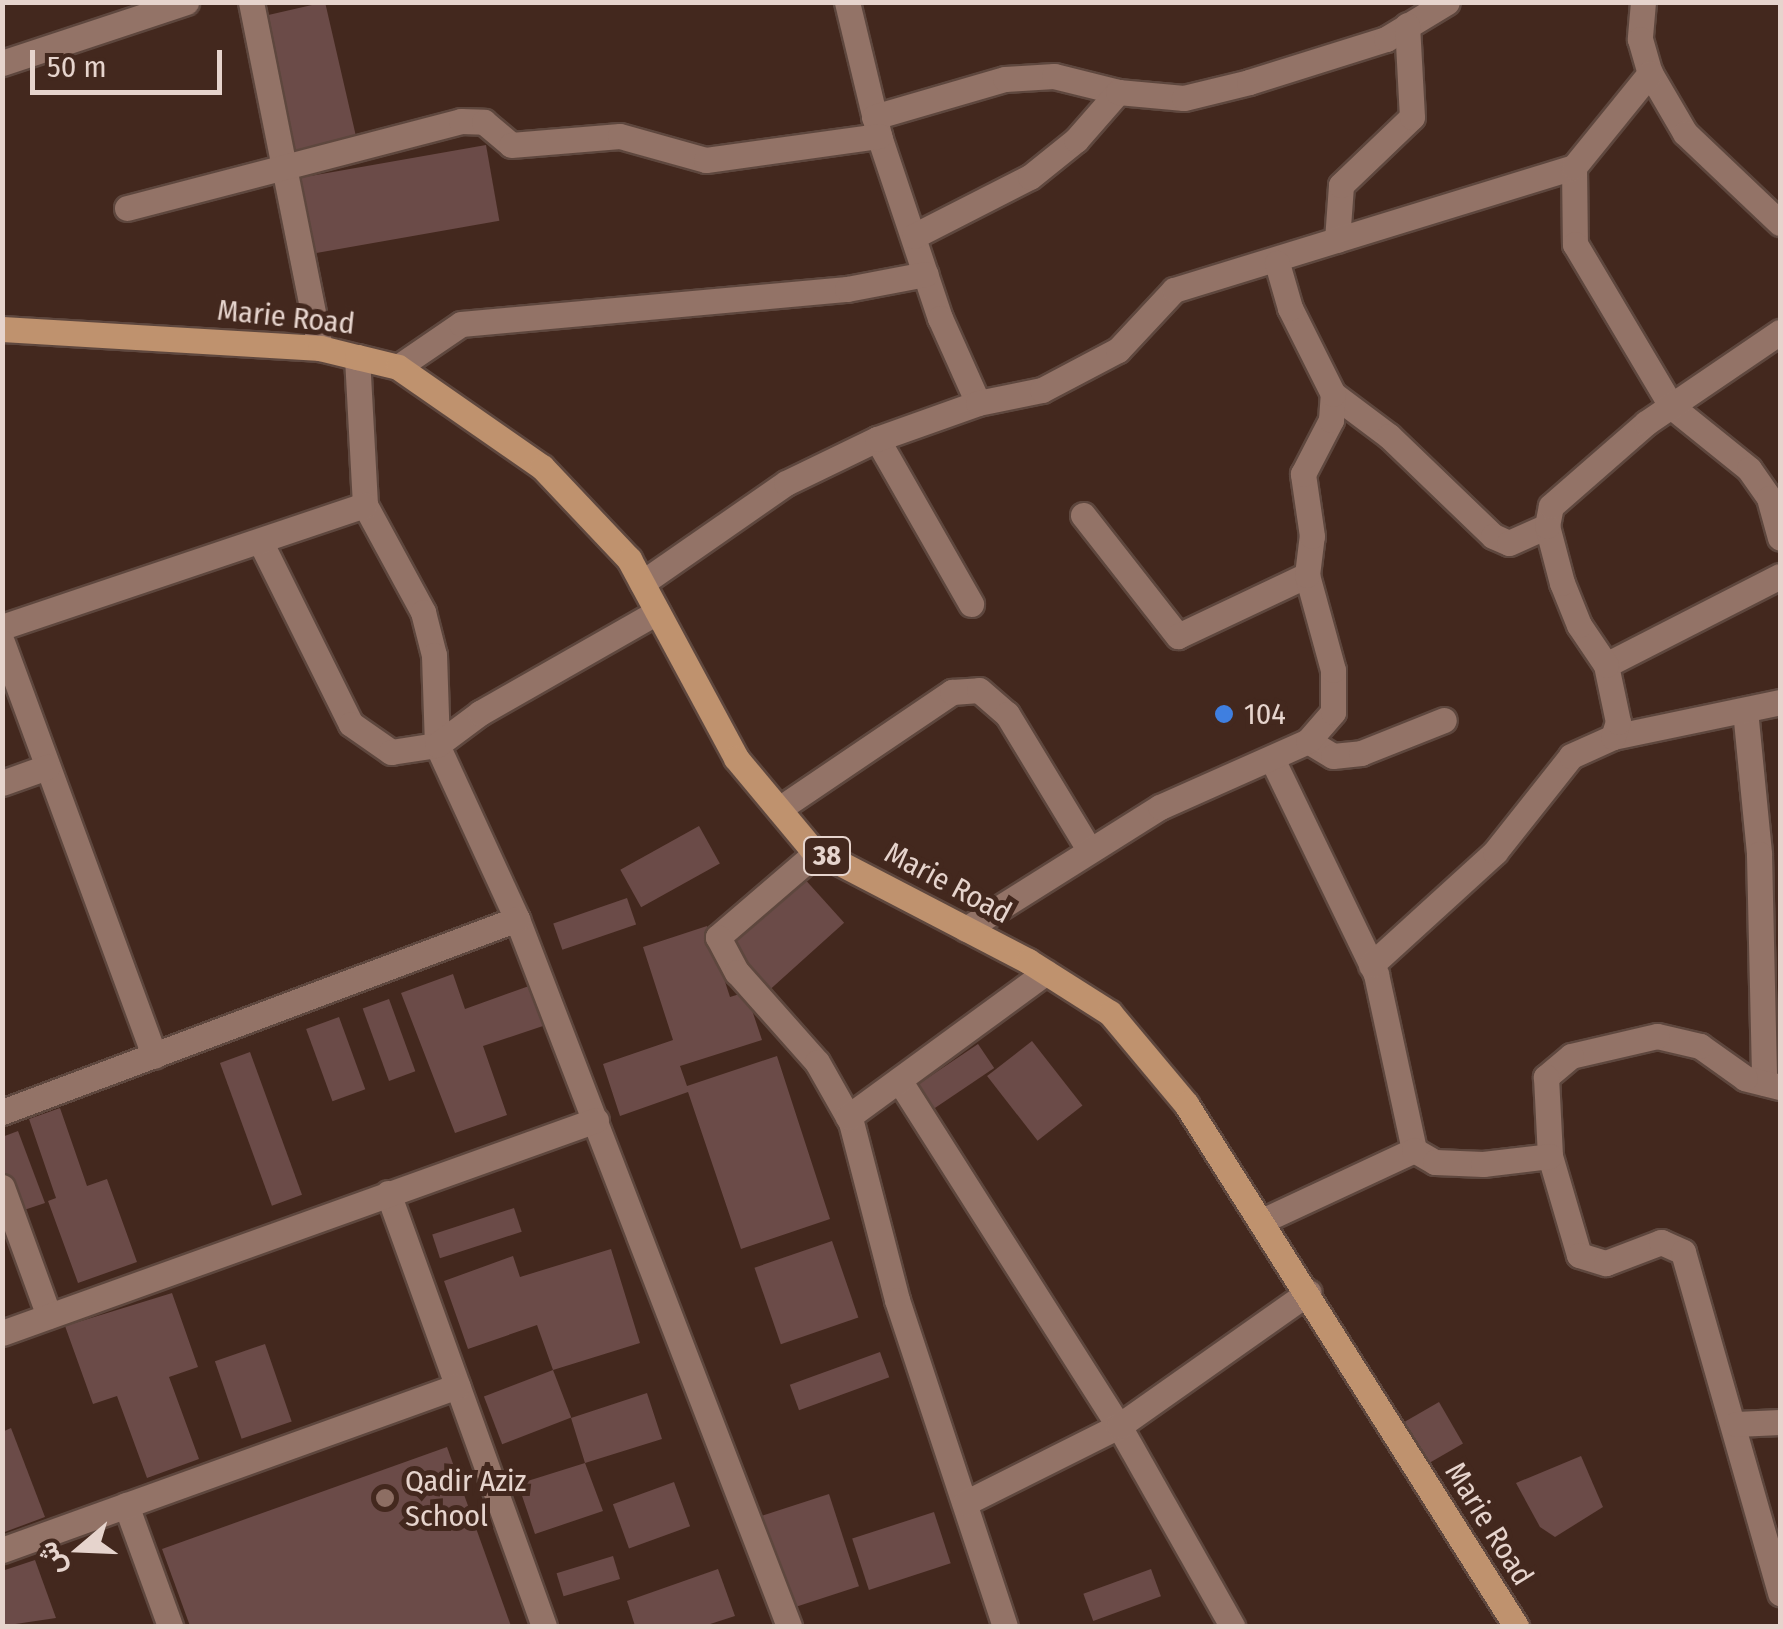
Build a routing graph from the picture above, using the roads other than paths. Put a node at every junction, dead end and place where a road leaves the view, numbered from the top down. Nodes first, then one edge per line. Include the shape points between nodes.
1 (186, 2) edge
2 (252, 2) edge
3 (847, 2) edge
4 (1447, 2) edge
5 (1643, 2) edge
6 (1407, 25) junction
7 (2, 63) edge
8 (1650, 73) junction
9 (1118, 92) junction
10 (877, 127) junction
11 (284, 164) junction
12 (1574, 167) junction
13 (127, 208) dead end
14 (1780, 224) edge
15 (914, 236) junction
16 (1337, 240) junction
17 (1277, 263) junction
18 (926, 274) junction
19 (2, 329) edge
20 (1780, 332) edge
21 (320, 348) junction
22 (357, 357) junction
23 (398, 368) junction
24 (1333, 394) junction
25 (978, 403) junction
26 (1671, 406) junction
27 (877, 439) junction
28 (365, 506) junction
29 (1083, 515) dead end
30 (1547, 526) junction
31 (1780, 538) edge
32 (260, 541) junction
33 (1306, 575) junction
34 (1780, 576) edge
35 (642, 583) junction
36 (971, 604) dead end
37 (658, 612) junction
38 (2, 627) edge
39 (2, 642) edge
40 (1606, 664) junction
41 (1780, 702) edge
42 (1744, 710) junction
43 (1444, 720) dead end
44 (1612, 737) junction
45 (1308, 741) junction
46 (437, 745) junction
47 (1273, 761) junction
48 (47, 767) junction
49 (2, 782) edge
50 (780, 810) junction
51 (1088, 848) junction
52 (818, 852) junction
53 (517, 919) junction
54 (966, 929) junction
55 (1371, 965) junction
56 (1046, 972) junction
57 (154, 1056) junction
58 (898, 1080) junction
59 (1772, 1085) edge
60 (2, 1112) edge
61 (848, 1117) junction
62 (596, 1120) junction
63 (1414, 1150) junction
64 (1550, 1156) junction
65 (2, 1187) edge
66 (388, 1193) junction
67 (1264, 1220) junction
68 (1309, 1292) junction
69 (48, 1316) junction
70 (2, 1333) edge
71 (457, 1386) junction
72 (1780, 1422) edge
73 (1736, 1424) junction
74 (1118, 1426) junction
75 (964, 1503) junction
76 (126, 1505) junction
77 (2, 1550) edge
78 (1780, 1593) edge
79 (170, 1626) edge
80 (544, 1626) edge
81 (789, 1626) edge
82 (1006, 1626) edge
83 (1232, 1626) edge
84 (1516, 1626) edge

1 - 7 street
2 - 11 street
3 - 10 street
4 - 6 street
5 - 8 street via 1640,39
6 - 9 street via 1386,39 1184,98
6 - 16 street via 1412,117 1340,185
8 - 12 street
8 - 14 street via 1685,133
9 - 10 street via 1054,76 1005,79
9 - 15 street via 1076,140 1030,177
10 - 11 street via 706,160 620,136 510,145 484,122 461,121
10 - 15 street
11 - 13 street
11 - 21 street
12 - 16 street
12 - 26 street via 1575,244
15 - 18 street
16 - 17 street
17 - 24 street via 1290,308
17 - 25 street via 1174,290 1118,350 1042,390
18 - 23 street via 848,289 461,324
18 - 25 street
19 - 21 main road, Marie Road / 38
20 - 26 street
21 - 22 main road, Marie Road / 38
22 - 23 main road, Marie Road / 38
22 - 28 street
23 - 35 main road, Marie Road / 38 via 542,467 629,559
24 - 30 street via 1389,436 1493,536 1509,543
24 - 33 street via 1331,420 1303,474 1312,536
25 - 27 street
26 - 30 street via 1550,506
26 - 31 street via 1749,469 1769,498
27 - 35 street via 786,483
27 - 36 street
28 - 32 street
28 - 46 street via 423,612 434,655
29 - 33 street via 1178,636
30 - 40 street via 1579,625
32 - 38 street
32 - 46 street via 351,724 392,752
33 - 45 street via 1333,670 1333,712 1322,733
34 - 40 street
35 - 37 main road, Marie Road / 38
37 - 46 street via 480,713
37 - 50 main road, Marie Road / 38 via 736,758
39 - 48 street
40 - 44 street via 1618,722
41 - 42 street
42 - 44 street
42 - 59 street
43 - 45 street via 1361,754 1333,756
44 - 55 street via 1571,756 1495,852
45 - 47 street
46 - 53 street
47 - 51 street via 1160,807
47 - 55 street
48 - 49 street
48 - 57 street
50 - 51 street via 952,692 979,690 1007,714
50 - 52 main road, Marie Road / 38
51 - 54 street
52 - 54 main road, Marie Road / 38
52 - 61 street via 718,937 737,972 817,1062
53 - 57 street
53 - 62 street
54 - 56 main road, Marie Road / 38
55 - 63 street
56 - 58 street
56 - 67 main road, Marie Road / 38 via 1110,1013 1186,1104
57 - 60 street
58 - 61 street
58 - 74 street
59 - 64 street via 1745,1078 1700,1046 1657,1036 1571,1056 1546,1077
61 - 75 street via 897,1300
62 - 66 street
62 - 81 street
63 - 64 street via 1435,1162
63 - 67 street
64 - 73 street via 1579,1255 1606,1262 1661,1242 1683,1252
65 - 69 street
66 - 69 street
66 - 71 street
67 - 68 main road, Marie Road / 38
68 - 74 street
68 - 84 main road, Marie Road / 38
69 - 70 street
71 - 76 street
71 - 80 street
72 - 73 street
73 - 78 street
74 - 75 street
74 - 83 street
75 - 82 street
76 - 77 street
76 - 79 street

